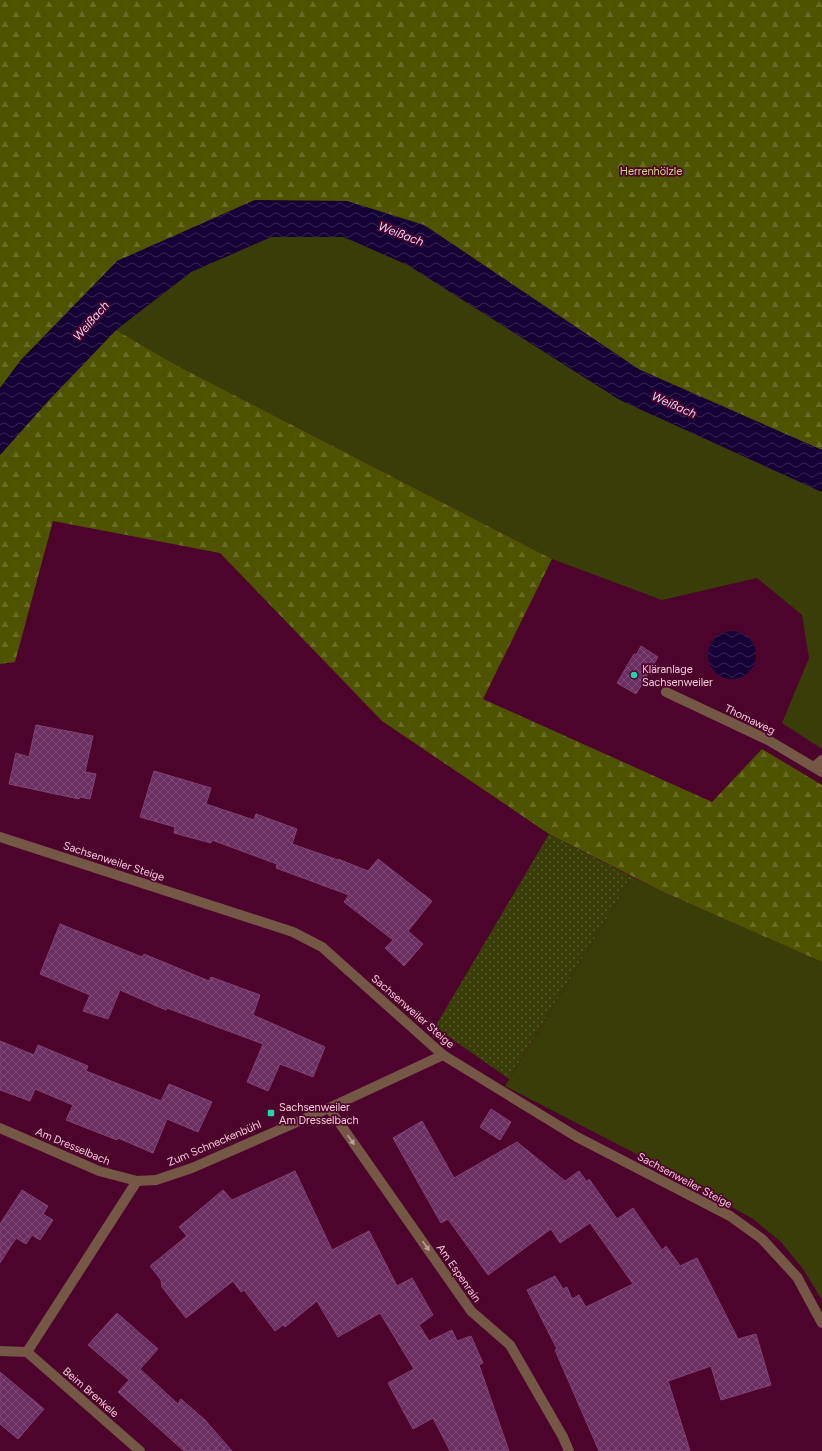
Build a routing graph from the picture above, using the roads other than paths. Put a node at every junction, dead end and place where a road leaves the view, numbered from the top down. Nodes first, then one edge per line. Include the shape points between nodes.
1 (666, 692) dead end
2 (822, 760) edge
3 (818, 770) edge
4 (0, 837) edge
5 (443, 1055) junction
6 (329, 1108) junction
7 (0, 1128) edge
8 (137, 1181) junction
9 (822, 1323) edge
10 (0, 1351) edge
11 (26, 1352) junction
12 (140, 1451) edge
13 (568, 1451) edge

1 - 3 street, Thomaweg via 768,740
2 - 3 street
4 - 5 street, Sachsenweiler Steige via 293,932 322,947
5 - 6 street, Zum Schneckenbühl
5 - 9 street, Sachsenweiler Steige via 577,1137 730,1216 762,1240 797,1277
6 - 8 street, Zum Schneckenbühl via 192,1168 156,1180
6 -> 13 street, Am Espenrain via 471,1311 510,1345 563,1437
7 - 8 street, Am Dresselbach via 99,1171
8 - 11 street
10 - 11 street
11 - 12 street, Beim Brenkele

